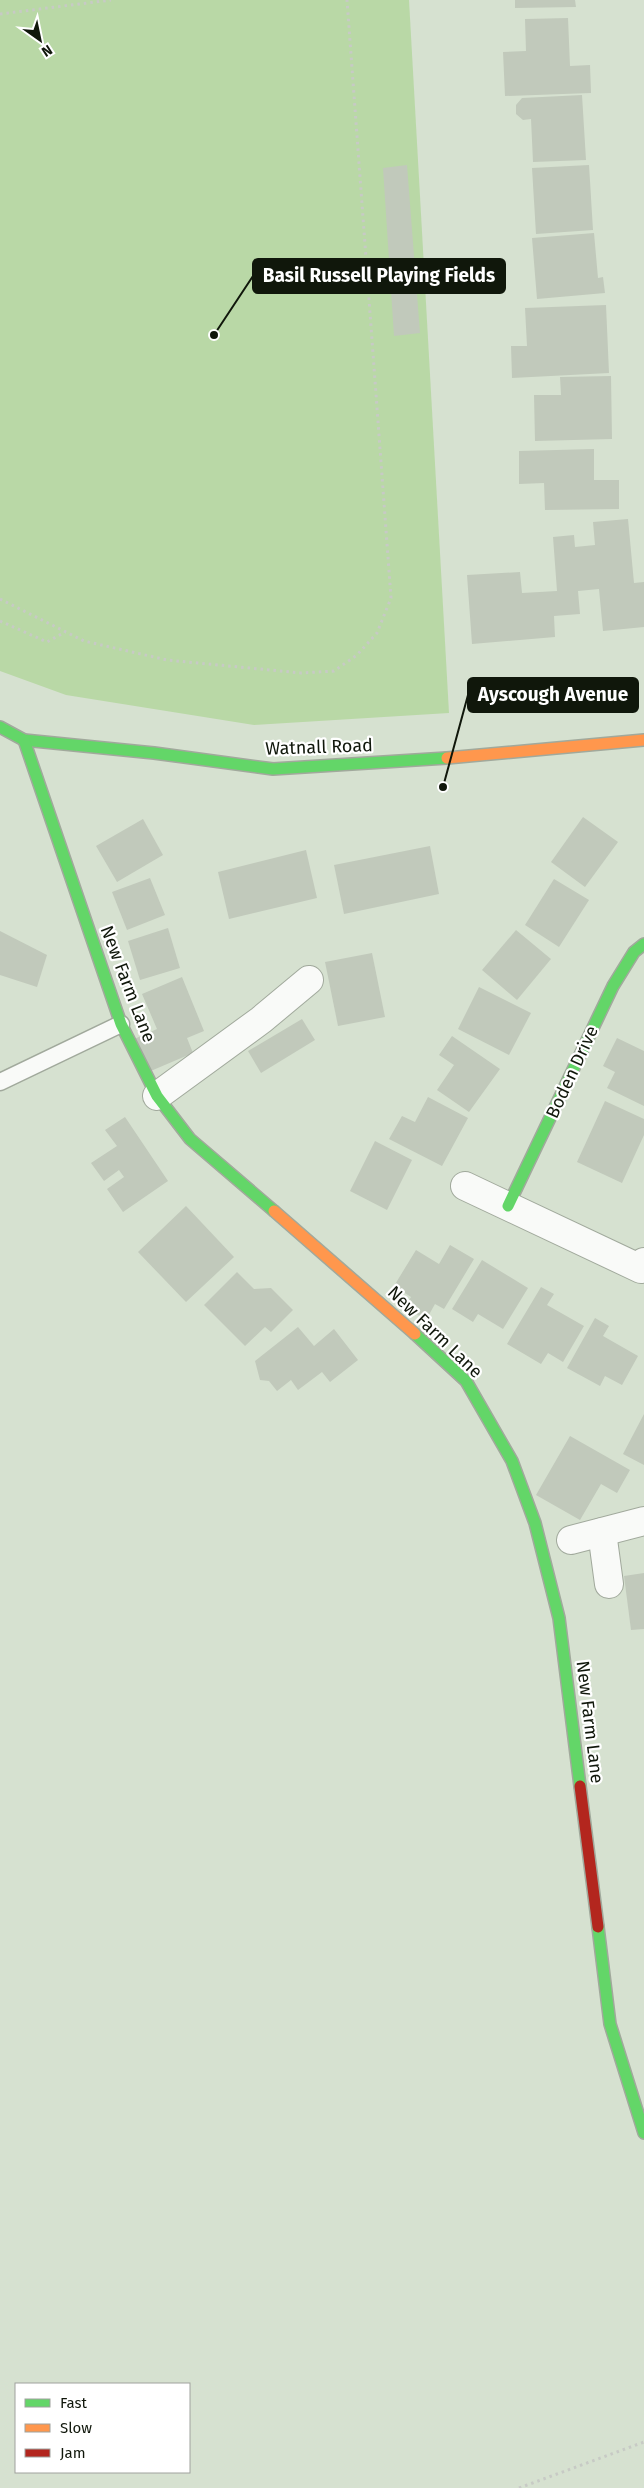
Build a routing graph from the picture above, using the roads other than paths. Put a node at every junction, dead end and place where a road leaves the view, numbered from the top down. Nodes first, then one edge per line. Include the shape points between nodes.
1 (0, 726) edge
2 (24, 740) junction
3 (644, 740) edge
4 (644, 944) edge
5 (309, 980) dead end
6 (121, 1024) junction
7 (0, 1082) edge
8 (157, 1096) junction
9 (465, 1186) dead end
10 (508, 1206) junction
11 (644, 1262) edge
12 (644, 1521) edge
13 (602, 1532) junction
14 (571, 1540) dead end
15 (609, 1584) dead end
16 (644, 2133) edge

1 - 2 street, Watnall Road
2 - 3 street, Watnall Road via 273,769 468,757
2 - 6 street, New Farm Lane
4 - 10 street, Boden Drive via 634,952 613,986
5 - 8 street via 261,1020
6 - 7 lane
6 - 8 street, New Farm Lane
8 - 16 street, New Farm Lane via 190,1139 369,1292 466,1381 512,1461 535,1523 559,1618 610,2024
9 - 10 street
10 - 11 street via 641,1268
12 - 13 street
13 - 14 street
13 - 15 street

